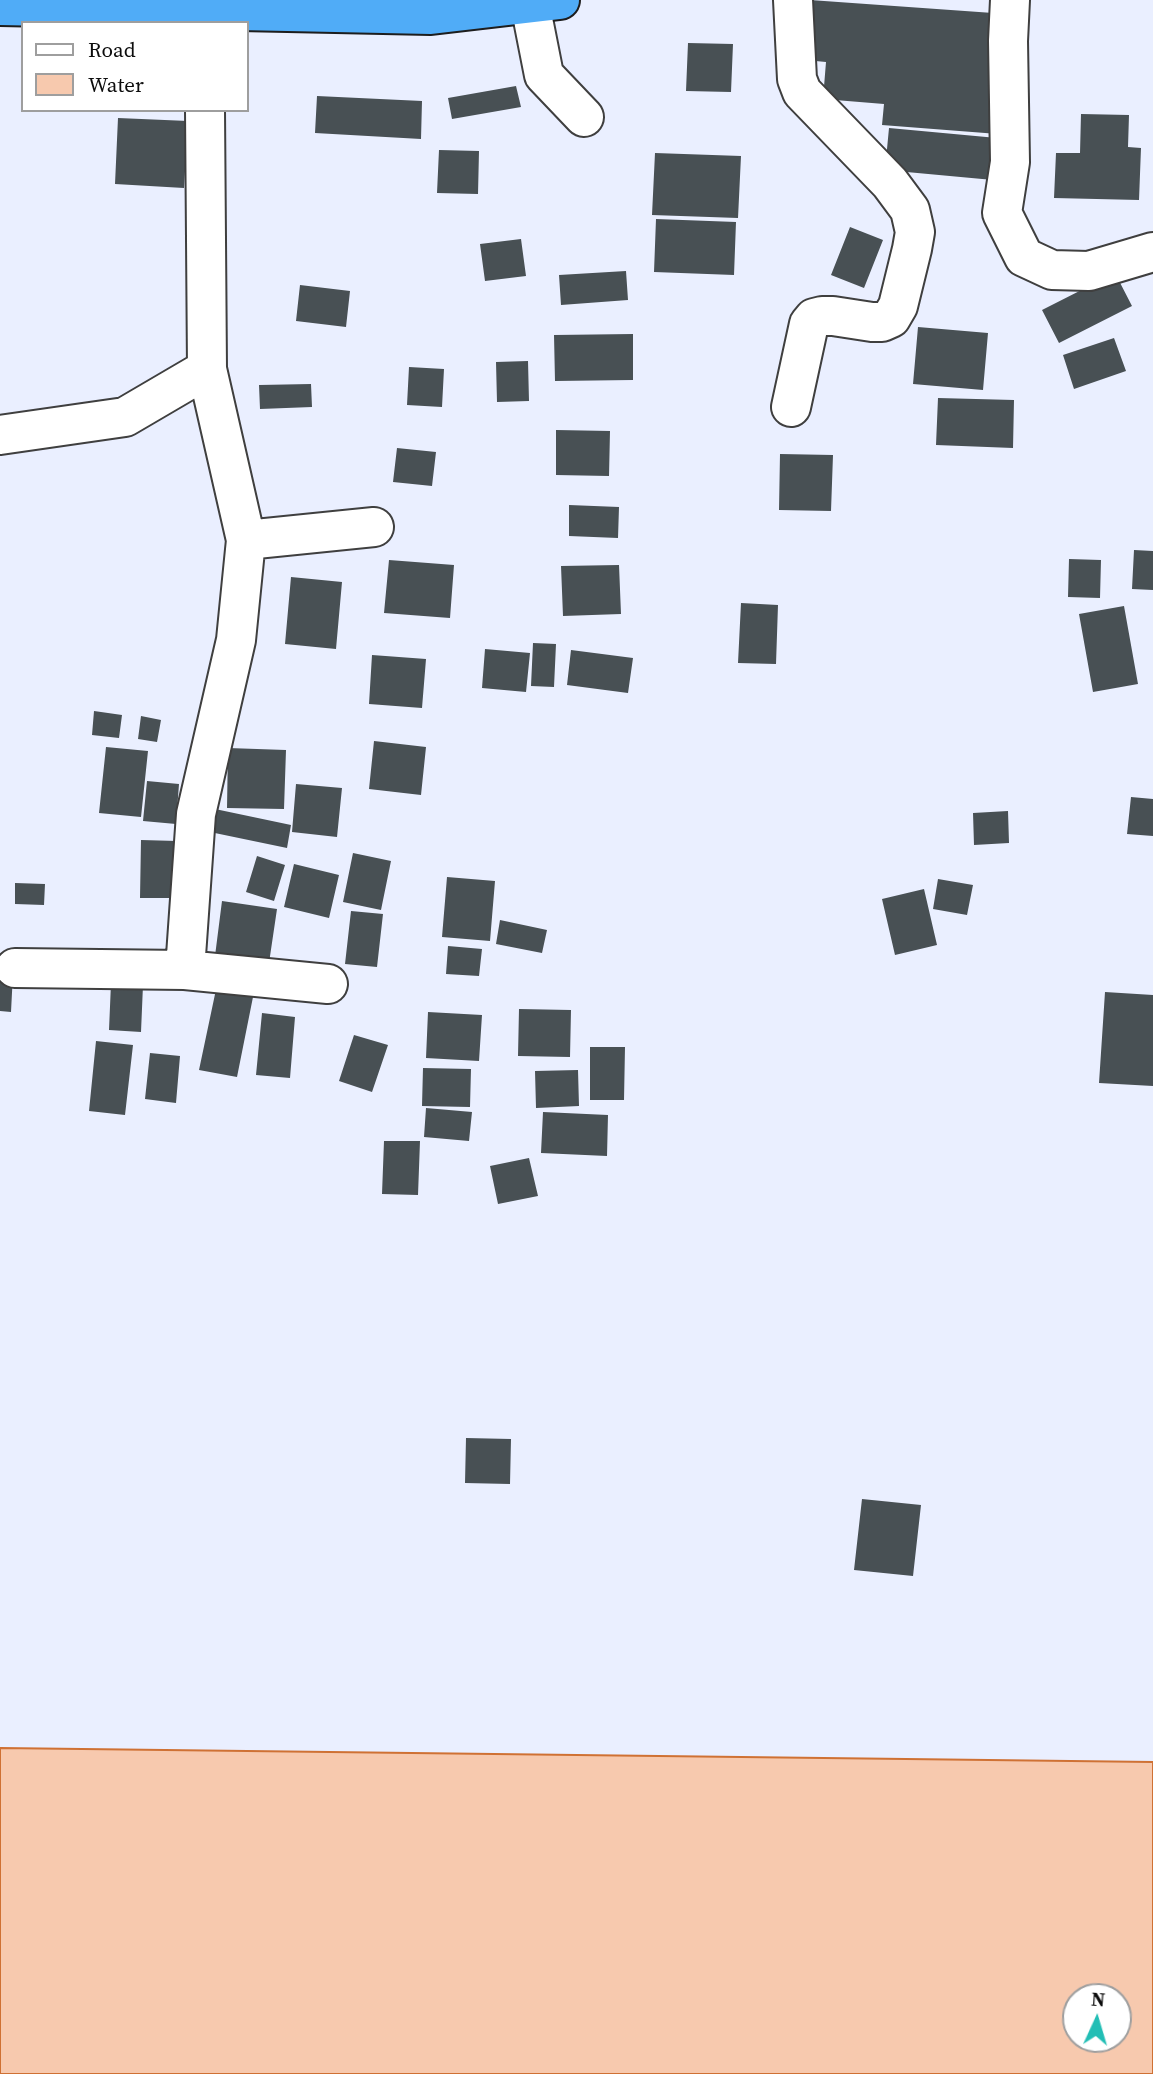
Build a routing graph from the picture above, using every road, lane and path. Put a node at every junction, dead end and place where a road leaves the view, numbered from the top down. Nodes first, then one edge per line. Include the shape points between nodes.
1 (793, 0) edge
2 (1010, 0) edge
3 (545, 2) edge
4 (0, 6) edge
5 (204, 16) edge
6 (205, 112) edge
7 (584, 117) dead end
8 (1153, 252) edge
9 (207, 369) junction
10 (791, 407) dead end
11 (0, 435) edge
12 (374, 527) dead end
13 (246, 540) junction
14 (15, 968) dead end
15 (185, 970) junction
16 (328, 984) dead end

1 - 10 street via 797,79 802,92 890,183 910,209 915,232 898,306 891,318 872,322 822,316 809,324
2 - 8 street via 1010,162 1002,213 1024,257 1052,270 1089,271
3 - 5 highway via 431,15
3 - 7 street via 544,75
4 - 5 highway
6 - 9 street
9 - 11 street via 125,417
9 - 13 street
12 - 13 street
13 - 15 street via 236,640 196,814
14 - 15 street
15 - 16 street

